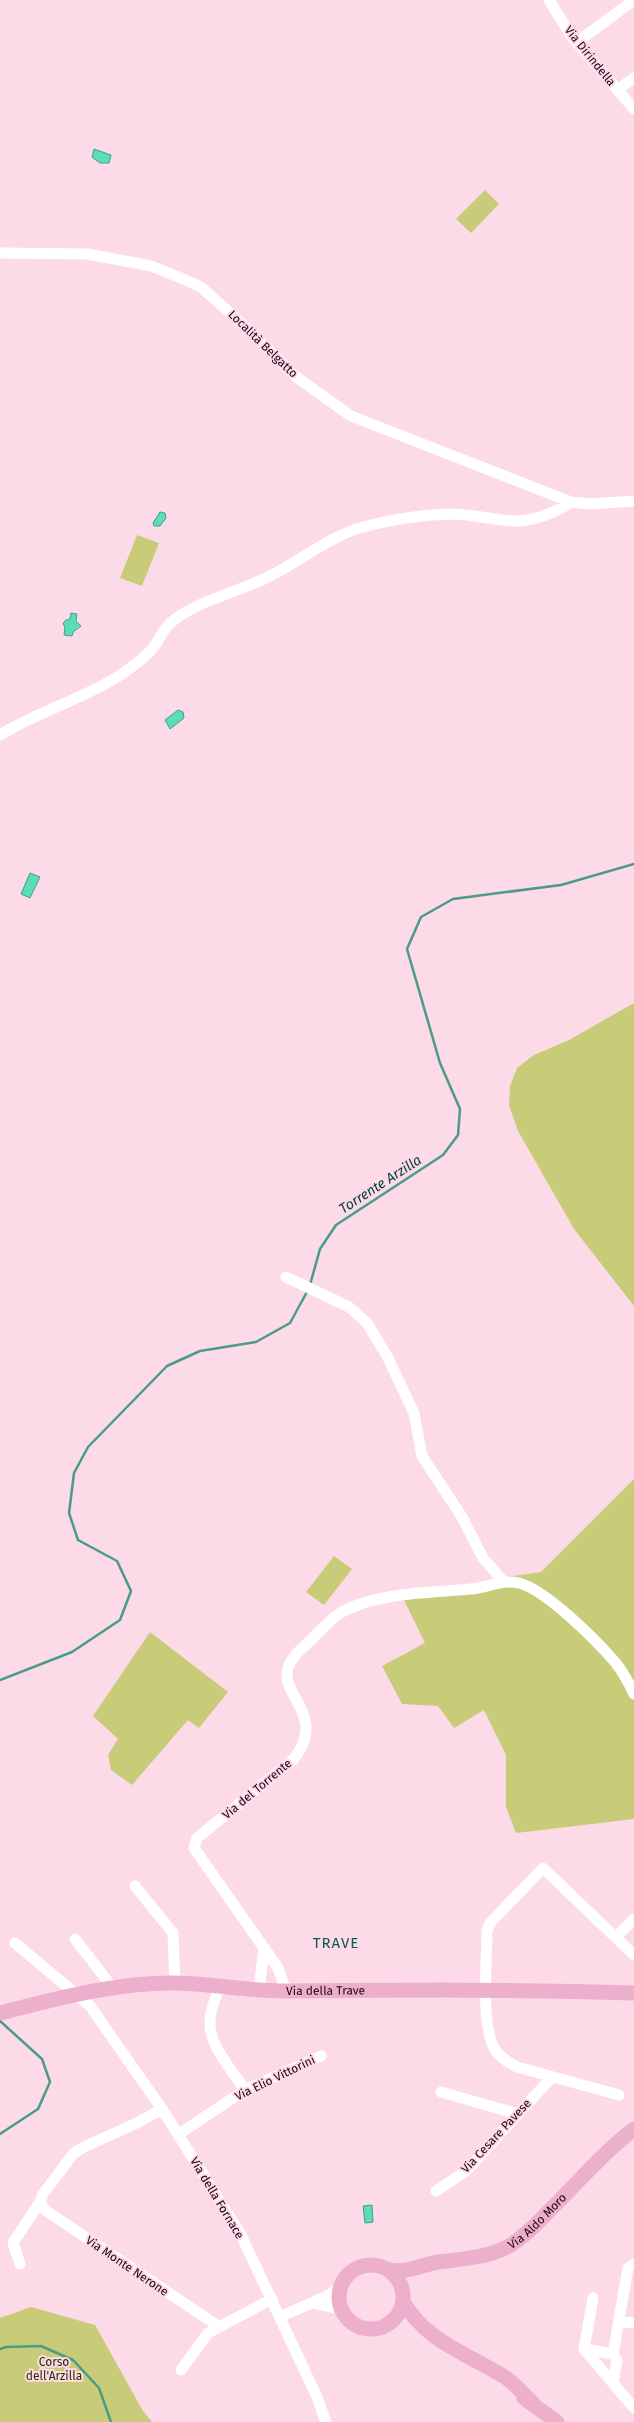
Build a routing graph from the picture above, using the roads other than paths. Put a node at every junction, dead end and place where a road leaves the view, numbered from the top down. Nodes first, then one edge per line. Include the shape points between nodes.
1 (549, 0) edge
2 (634, 0) edge
3 (584, 37) dead end
4 (634, 78) edge
5 (624, 85) dead end
6 (634, 109) edge
7 (0, 253) edge
8 (634, 501) edge
9 (571, 502) junction
10 (0, 735) edge
11 (286, 1277) dead end
12 (504, 1582) junction
13 (634, 1694) edge
14 (135, 1886) dead end
15 (634, 1919) edge
16 (616, 1938) junction
17 (75, 1939) dead end
18 (15, 1944) dead end
19 (264, 1948) junction
20 (634, 1955) edge
21 (175, 1983) junction
22 (219, 1987) junction
23 (110, 1988) junction
24 (487, 1989) junction
25 (259, 1990) junction
26 (286, 1991) junction
27 (634, 1993) edge
28 (75, 1995) junction
29 (0, 2013) edge
30 (321, 2056) dead end
31 (552, 2077) junction
32 (245, 2090) junction
33 (441, 2092) dead end
34 (619, 2095) dead end
35 (162, 2109) junction
36 (518, 2114) junction
37 (631, 2129) edge
38 (179, 2134) junction
39 (436, 2191) dead end
40 (40, 2202) junction
41 (20, 2264) dead end
42 (425, 2266) junction
43 (631, 2266) edge
44 (390, 2270) junction
45 (341, 2286) junction
46 (403, 2295) junction
47 (271, 2297) junction
48 (593, 2298) dead end
49 (313, 2303) junction
50 (341, 2309) junction
51 (280, 2318) junction
52 (619, 2321) junction
53 (634, 2323) edge
54 (386, 2325) junction
55 (218, 2326) junction
56 (425, 2330) junction
57 (584, 2349) junction
58 (613, 2354) junction
59 (182, 2370) dead end
60 (613, 2383) junction
61 (634, 2408) edge
62 (326, 2422) edge
63 (557, 2422) edge

1 - 6 street, Via Dirindella via 572,37
2 - 3 street
4 - 5 street
7 - 9 street, Località Belgatto via 88,254 151,266 181,278 201,287 295,376 351,416
8 - 9 street
9 - 10 street via 537,517 516,521 450,514 366,526 344,533 271,576 189,610 172,621 140,662
11 - 12 street via 349,1307 367,1323 414,1413 422,1456 462,1517 483,1558
12 - 13 street via 528,1586 566,1614 616,1663
12 - 19 street, Via del Torrente via 479,1588 396,1596 346,1610 293,1657 287,1682 307,1722 304,1747 293,1760 197,1838 194,1848
14 - 21 street via 173,1933
15 - 16 street
16 - 20 street
16 - 24 street via 543,1868 490,1923
17 - 23 street
18 - 28 street, Via della Fornace
19 - 25 street
19 - 26 street, Via del Torrente via 278,1968
21 - 22 main road, Via della Trave
21 - 23 main road, Via della Trave
22 - 25 main road, Via della Trave
22 - 32 street via 210,2032
23 - 28 main road, Via della Trave
24 - 26 main road, Via della Trave
24 - 27 main road, Via della Trave
24 - 31 street via 487,2026 494,2049 517,2067
25 - 26 main road, Via della Trave
28 - 29 main road, Via della Trave
28 - 35 street, Via della Fornace via 90,2006
30 - 32 street, Via Elio Vittorini
31 - 34 street
31 - 36 street, Via Cesare Pavese
32 - 38 street, Via Elio Vittorini
33 - 36 street
35 - 38 street, Via della Fornace
35 - 40 street via 74,2153
36 - 39 street, Via Cesare Pavese via 466,2171
37 - 42 main road, Via Aldo Moro via 527,2233 509,2246 487,2255
38 - 47 street, Via della Fornace via 231,2218
40 - 41 street via 13,2243
40 - 55 street, Via Monte Nerone via 45,2210
42 - 44 main road, Via Aldo Moro via 406,2271
42 - 46 main road
43 - 52 street
44 - 45 main road, Via Aldo Moro via 365,2265 346,2276
44 - 46 main road via 400,2281
45 - 49 street, Via Aldo Moro
45 - 50 main road
46 - 54 main road via 400,2310
46 - 56 main road
47 - 51 street, Via della Fornace
47 - 55 street
48 - 57 street
49 - 50 street
49 - 51 street, Via Aldo Moro
50 - 54 main road via 355,2325 376,2328
51 - 62 street, Via della Fornace
52 - 53 street
52 - 58 street
54 - 56 main road
55 - 59 street via 208,2333
56 - 63 main road via 479,2364
57 - 58 street
57 - 60 street
58 - 60 street via 617,2360
60 - 61 street

